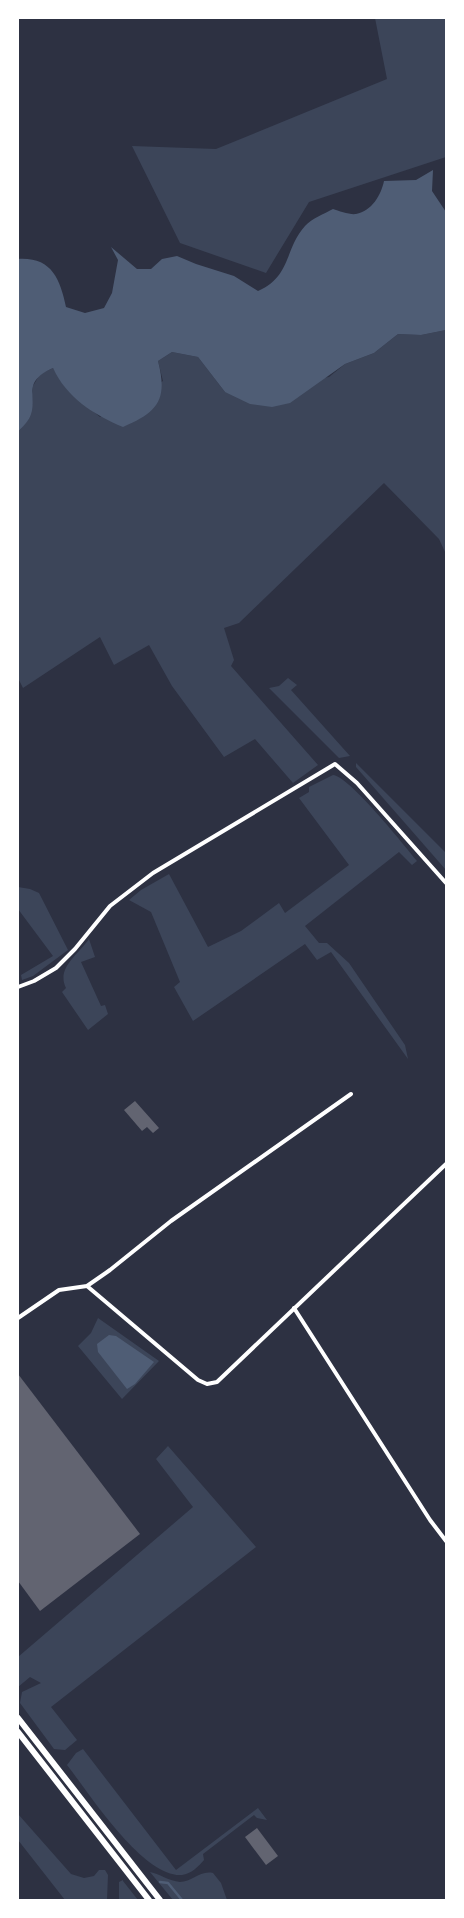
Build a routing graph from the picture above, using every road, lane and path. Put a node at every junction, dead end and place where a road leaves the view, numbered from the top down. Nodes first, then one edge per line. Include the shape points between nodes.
1 (446, 883) edge
2 (18, 987) edge
3 (351, 1094) dead end
4 (446, 1164) edge
5 (87, 1286) junction
6 (294, 1308) junction
7 (18, 1318) edge
8 (446, 1541) edge
9 (18, 1718) edge
10 (18, 1732) edge
11 (149, 1900) edge
12 (160, 1900) edge

1 - 2 street via 336,764 136,885 110,906 66,960 46,975
3 - 5 street via 171,1221
4 - 6 street
5 - 6 street via 198,1380 207,1384 217,1382
5 - 7 street via 59,1290
6 - 8 street
9 - 12 highway
10 - 11 highway

